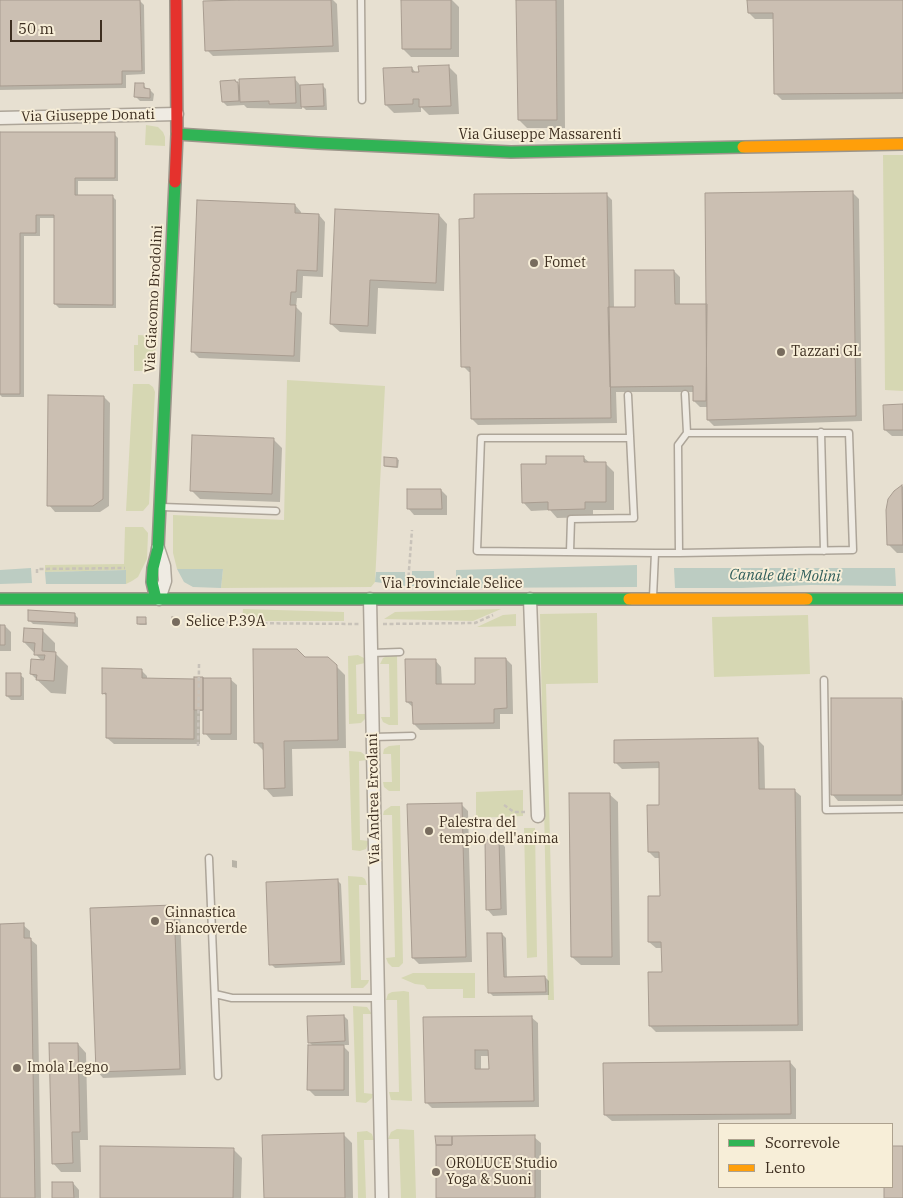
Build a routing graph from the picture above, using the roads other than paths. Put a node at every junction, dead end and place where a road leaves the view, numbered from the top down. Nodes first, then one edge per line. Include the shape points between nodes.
1 (176, 0) edge
2 (361, 0) edge
3 (362, 100) dead end
4 (177, 114) junction
5 (0, 118) edge
6 (177, 134) junction
7 (903, 144) edge
8 (685, 394) dead end
9 (628, 395) dead end
10 (821, 432) junction
11 (687, 433) junction
12 (630, 438) junction
13 (160, 507) junction
14 (276, 512) dead end
15 (158, 548) joint
16 (824, 551) junction
17 (570, 552) junction
18 (654, 553) junction
19 (679, 553) junction
20 (159, 582) junction
21 (0, 599) edge
22 (139, 599) junction
23 (158, 599) junction
24 (180, 599) junction
25 (370, 599) junction
26 (530, 599) junction
27 (653, 599) junction
28 (903, 599) edge
29 (400, 652) dead end
30 (371, 653) junction
31 (824, 680) dead end
32 (412, 736) dead end
33 (373, 737) junction
34 (903, 809) edge
35 (538, 816) dead end
36 (209, 858) dead end
37 (215, 994) junction
38 (378, 998) junction
39 (218, 1076) dead end
40 (382, 1198) edge

1 - 4 street, Via Giacomo Brodolini
2 - 3 lane
4 - 5 street, Via Giuseppe Donati
4 - 6 street, Via Giacomo Brodolini
6 - 7 street, Via Giuseppe Massarenti via 510,152
6 - 13 street, Via Giacomo Brodolini
8 - 11 lane
9 - 12 lane
10 - 11 lane
10 - 16 lane
10 - 16 lane via 849,433 853,550
11 - 19 lane via 678,445
12 - 17 lane via 634,518 571,519
12 - 17 lane via 481,438 477,551
13 - 14 lane
13 - 15 street, Via Giacomo Brodolini
15 - 20 street via 164,566
16 - 19 lane
17 - 18 lane
18 - 19 lane
18 - 27 lane
20 - 22 street
20 - 23 street
20 - 24 street
21 - 22 street, Via Provinciale Selice
22 - 23 street, Via Provinciale Selice
23 - 24 street, Via Provinciale Selice
24 - 25 street, Via Provinciale Selice
25 - 26 street, Via Provinciale Selice
25 - 30 street, Via Andrea Ercolani
26 - 27 street, Via Provinciale Selice
26 - 35 street
27 - 28 street, Via Provinciale Selice
29 - 30 lane
30 - 33 street, Via Andrea Ercolani
31 - 34 lane via 826,810
32 - 33 lane
33 - 38 street, Via Andrea Ercolani
36 - 37 lane
37 - 38 lane via 232,998
37 - 39 lane
38 - 40 street, Via Andrea Ercolani

